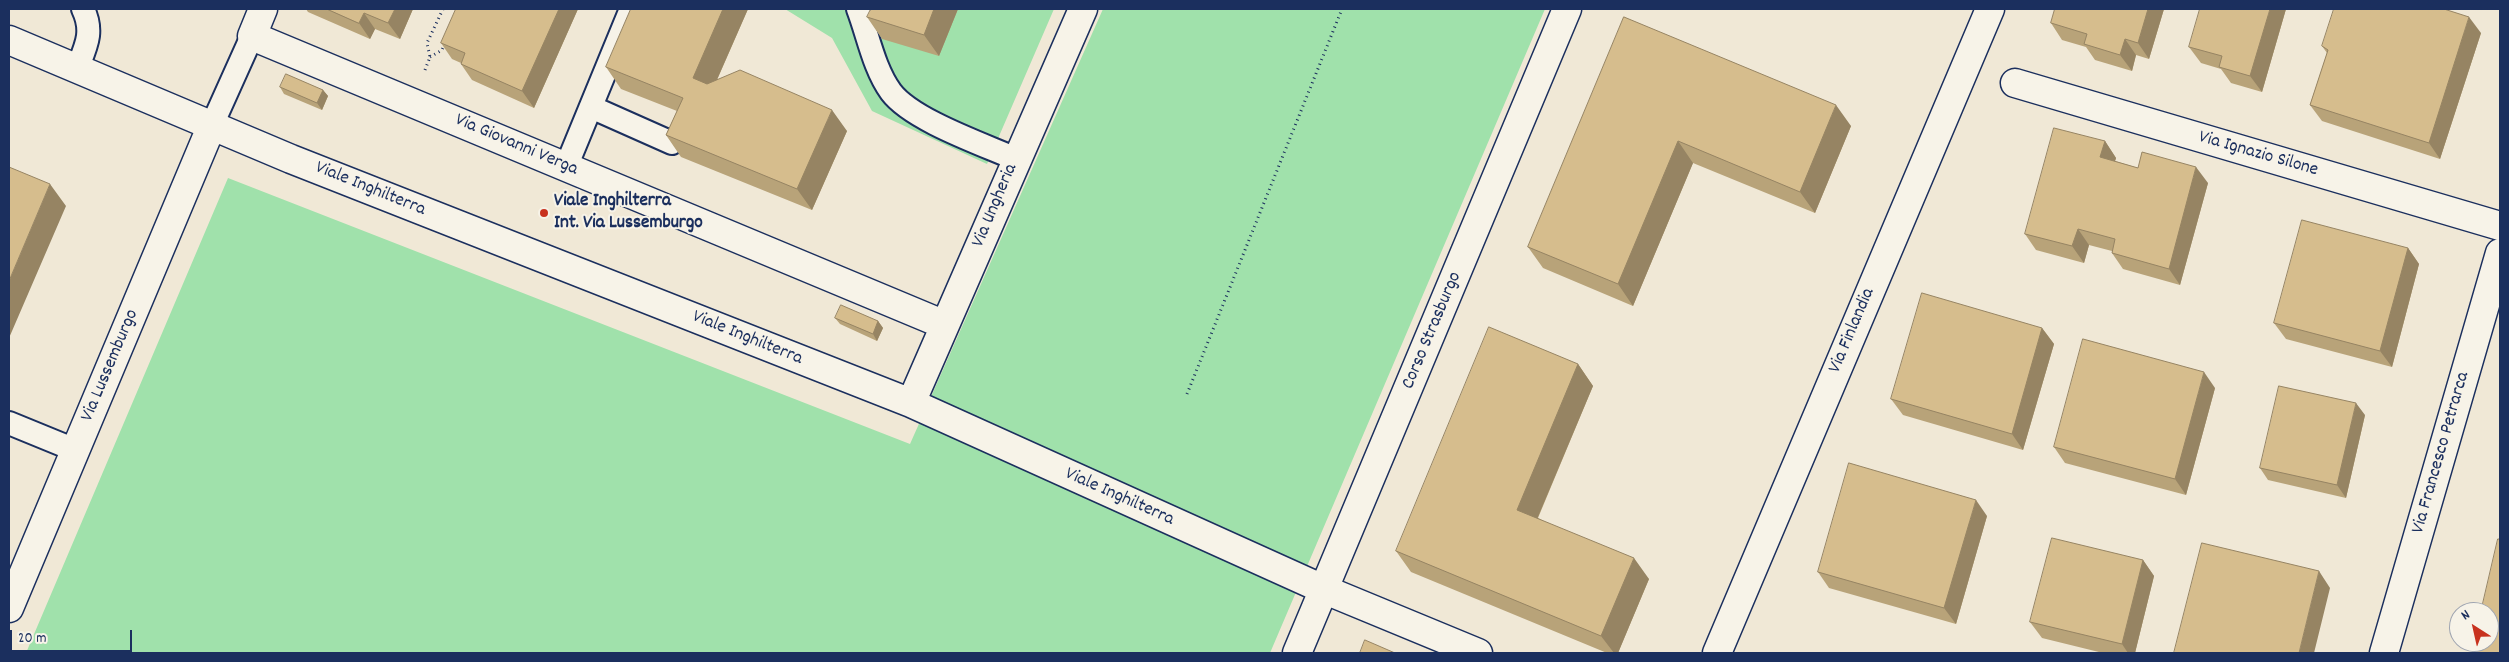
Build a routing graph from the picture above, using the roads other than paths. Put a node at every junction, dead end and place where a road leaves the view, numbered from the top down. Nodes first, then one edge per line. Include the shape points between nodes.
1 (83, 9) edge
2 (263, 9) edge
3 (631, 9) edge
4 (858, 9) edge
5 (1083, 9) edge
6 (1567, 9) edge
7 (1990, 9) edge
8 (252, 36) junction
9 (9, 40) edge
10 (77, 69) junction
11 (2015, 83) dead end
12 (590, 107) junction
13 (212, 125) junction
14 (672, 143) edge
15 (1016, 159) junction
16 (566, 167) junction
17 (2500, 226) edge
18 (2500, 253) edge
19 (946, 325) junction
20 (910, 403) junction
21 (9, 423) edge
22 (75, 450) junction
23 (1323, 589) junction
24 (9, 608) edge
25 (1297, 653) edge
26 (1478, 653) edge
27 (1717, 653) edge
28 (2384, 653) edge

1 - 10 lane via 89,33
2 - 8 street
3 - 12 lane
4 - 15 lane via 881,73 890,91 900,101 918,114
5 - 15 street, Via Ungheria
6 - 23 street, Corso Strasburgo
7 - 27 street, Via Finlandia
8 - 13 lane
8 - 16 street, Via Giovanni Verga
9 - 10 street, Viale Inghilterra
10 - 13 street, Viale Inghilterra
11 - 17 street, Via Ignazio Silone
12 - 14 lane
12 - 16 lane
13 - 20 street, Viale Inghilterra
13 - 22 street, Via Lussemburgo
15 - 19 street, Via Ungheria
16 - 19 street, Via Giovanni Verga
18 - 28 street, Via Francesco Petrarca
19 - 20 street, Via Ungheria
20 - 23 street, Viale Inghilterra
21 - 22 lane
22 - 24 street, Via Lussemburgo
23 - 25 street, Corso Strasburgo
23 - 26 street, Viale Inghilterra

